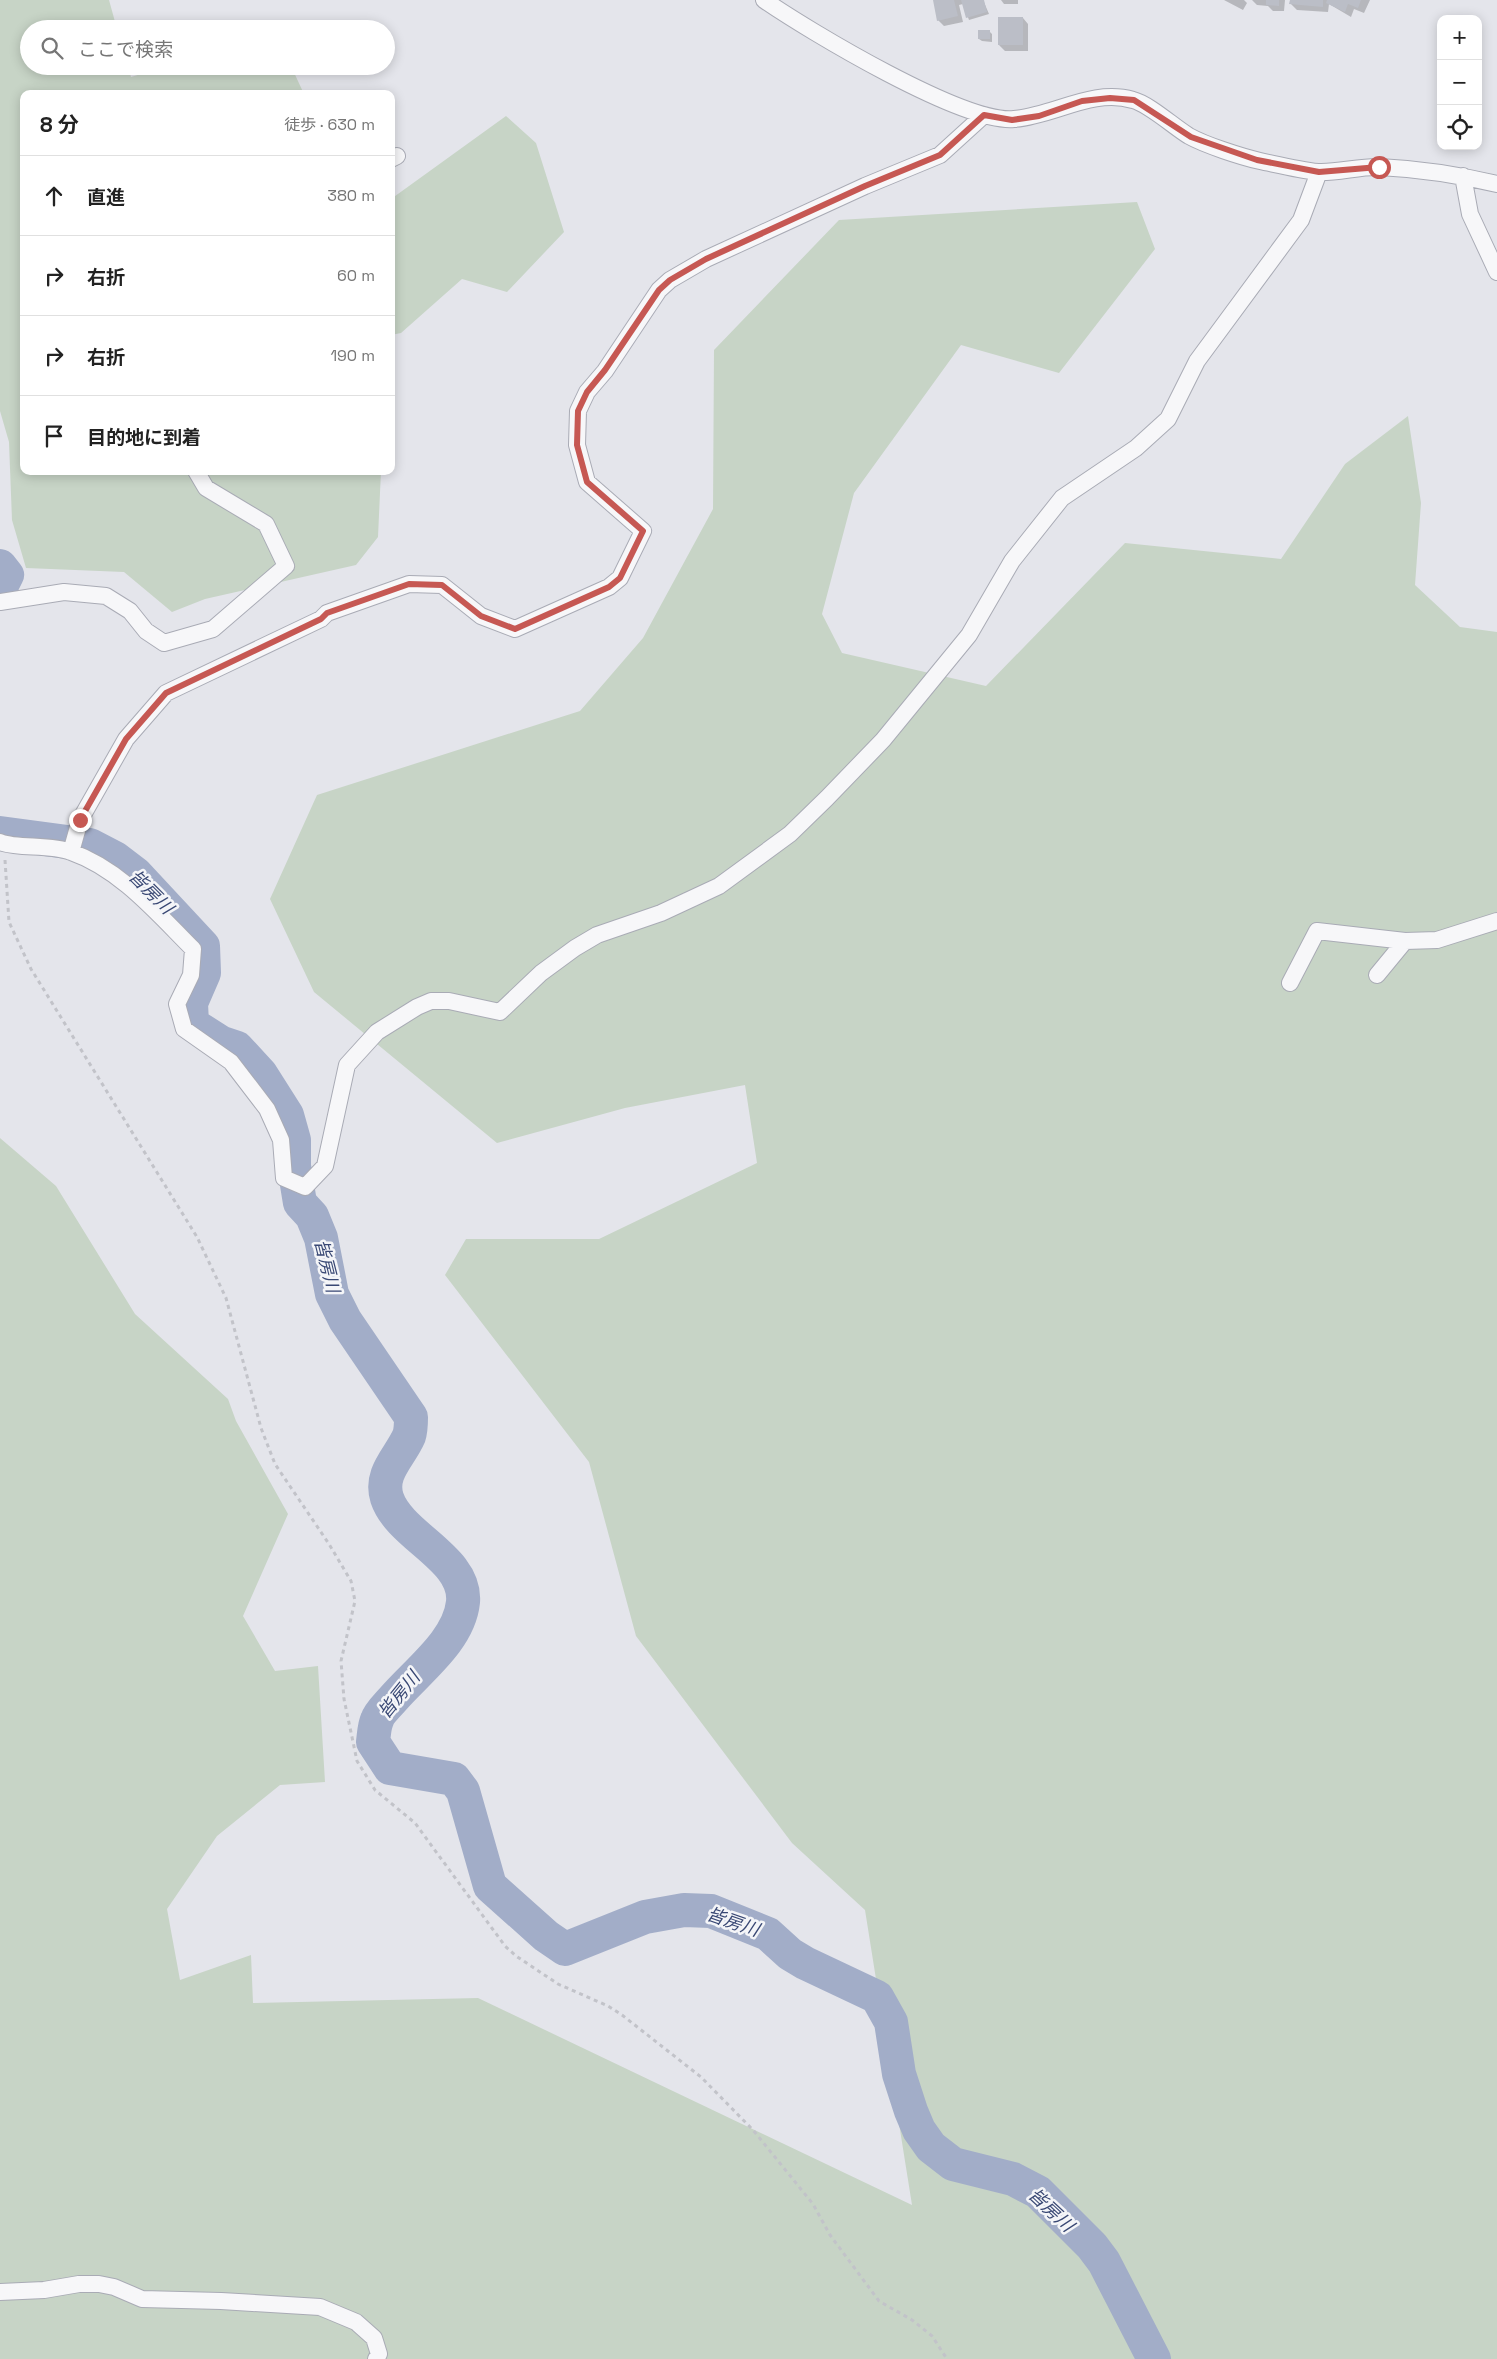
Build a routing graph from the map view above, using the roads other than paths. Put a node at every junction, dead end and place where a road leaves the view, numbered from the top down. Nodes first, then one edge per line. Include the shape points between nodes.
1 (764, 0) edge
2 (984, 115) junction
3 (1319, 172) junction
4 (1463, 176) junction
5 (1497, 184) edge
6 (1497, 272) edge
7 (198, 475) edge
8 (0, 602) edge
9 (2, 843) edge
10 (71, 852) junction
11 (1497, 921) edge
12 (1405, 941) junction
13 (1377, 976) dead end
14 (1290, 983) dead end
15 (0, 2292) edge
16 (376, 2359) edge

1 - 2 street via 857,56 921,89
2 - 3 street via 1012,120 1039,116 1082,101 1134,100 1191,137 1257,160
2 - 10 street via 940,155 706,259 659,290 587,392 578,411 577,445 587,482 643,531 620,578 609,587 515,629 481,616 442,585 409,584 327,613 321,619 166,693 126,739 80,820
3 - 4 street via 1379,167
3 - 10 street via 1301,220 1197,361 1168,419 1136,448 1062,498 1012,561 969,635 883,740 827,798 790,834 719,886 661,914 597,934 541,973 500,1012 431,1001 377,1032 348,1065 325,1166 305,1188 284,1178 281,1140 267,1109 231,1062 184,1029 178,1004 191,975 193,949 136,893 99,865
4 - 5 street
4 - 6 street via 1470,214
7 - 8 street via 206,488 266,524 286,566 213,629 164,643 146,631 130,611 106,596 64,592
9 - 10 street
11 - 12 street via 1437,940
12 - 13 street
12 - 14 street via 1317,931
15 - 16 street via 99,2284 142,2299 320,2307 356,2322 374,2338 379,2354

